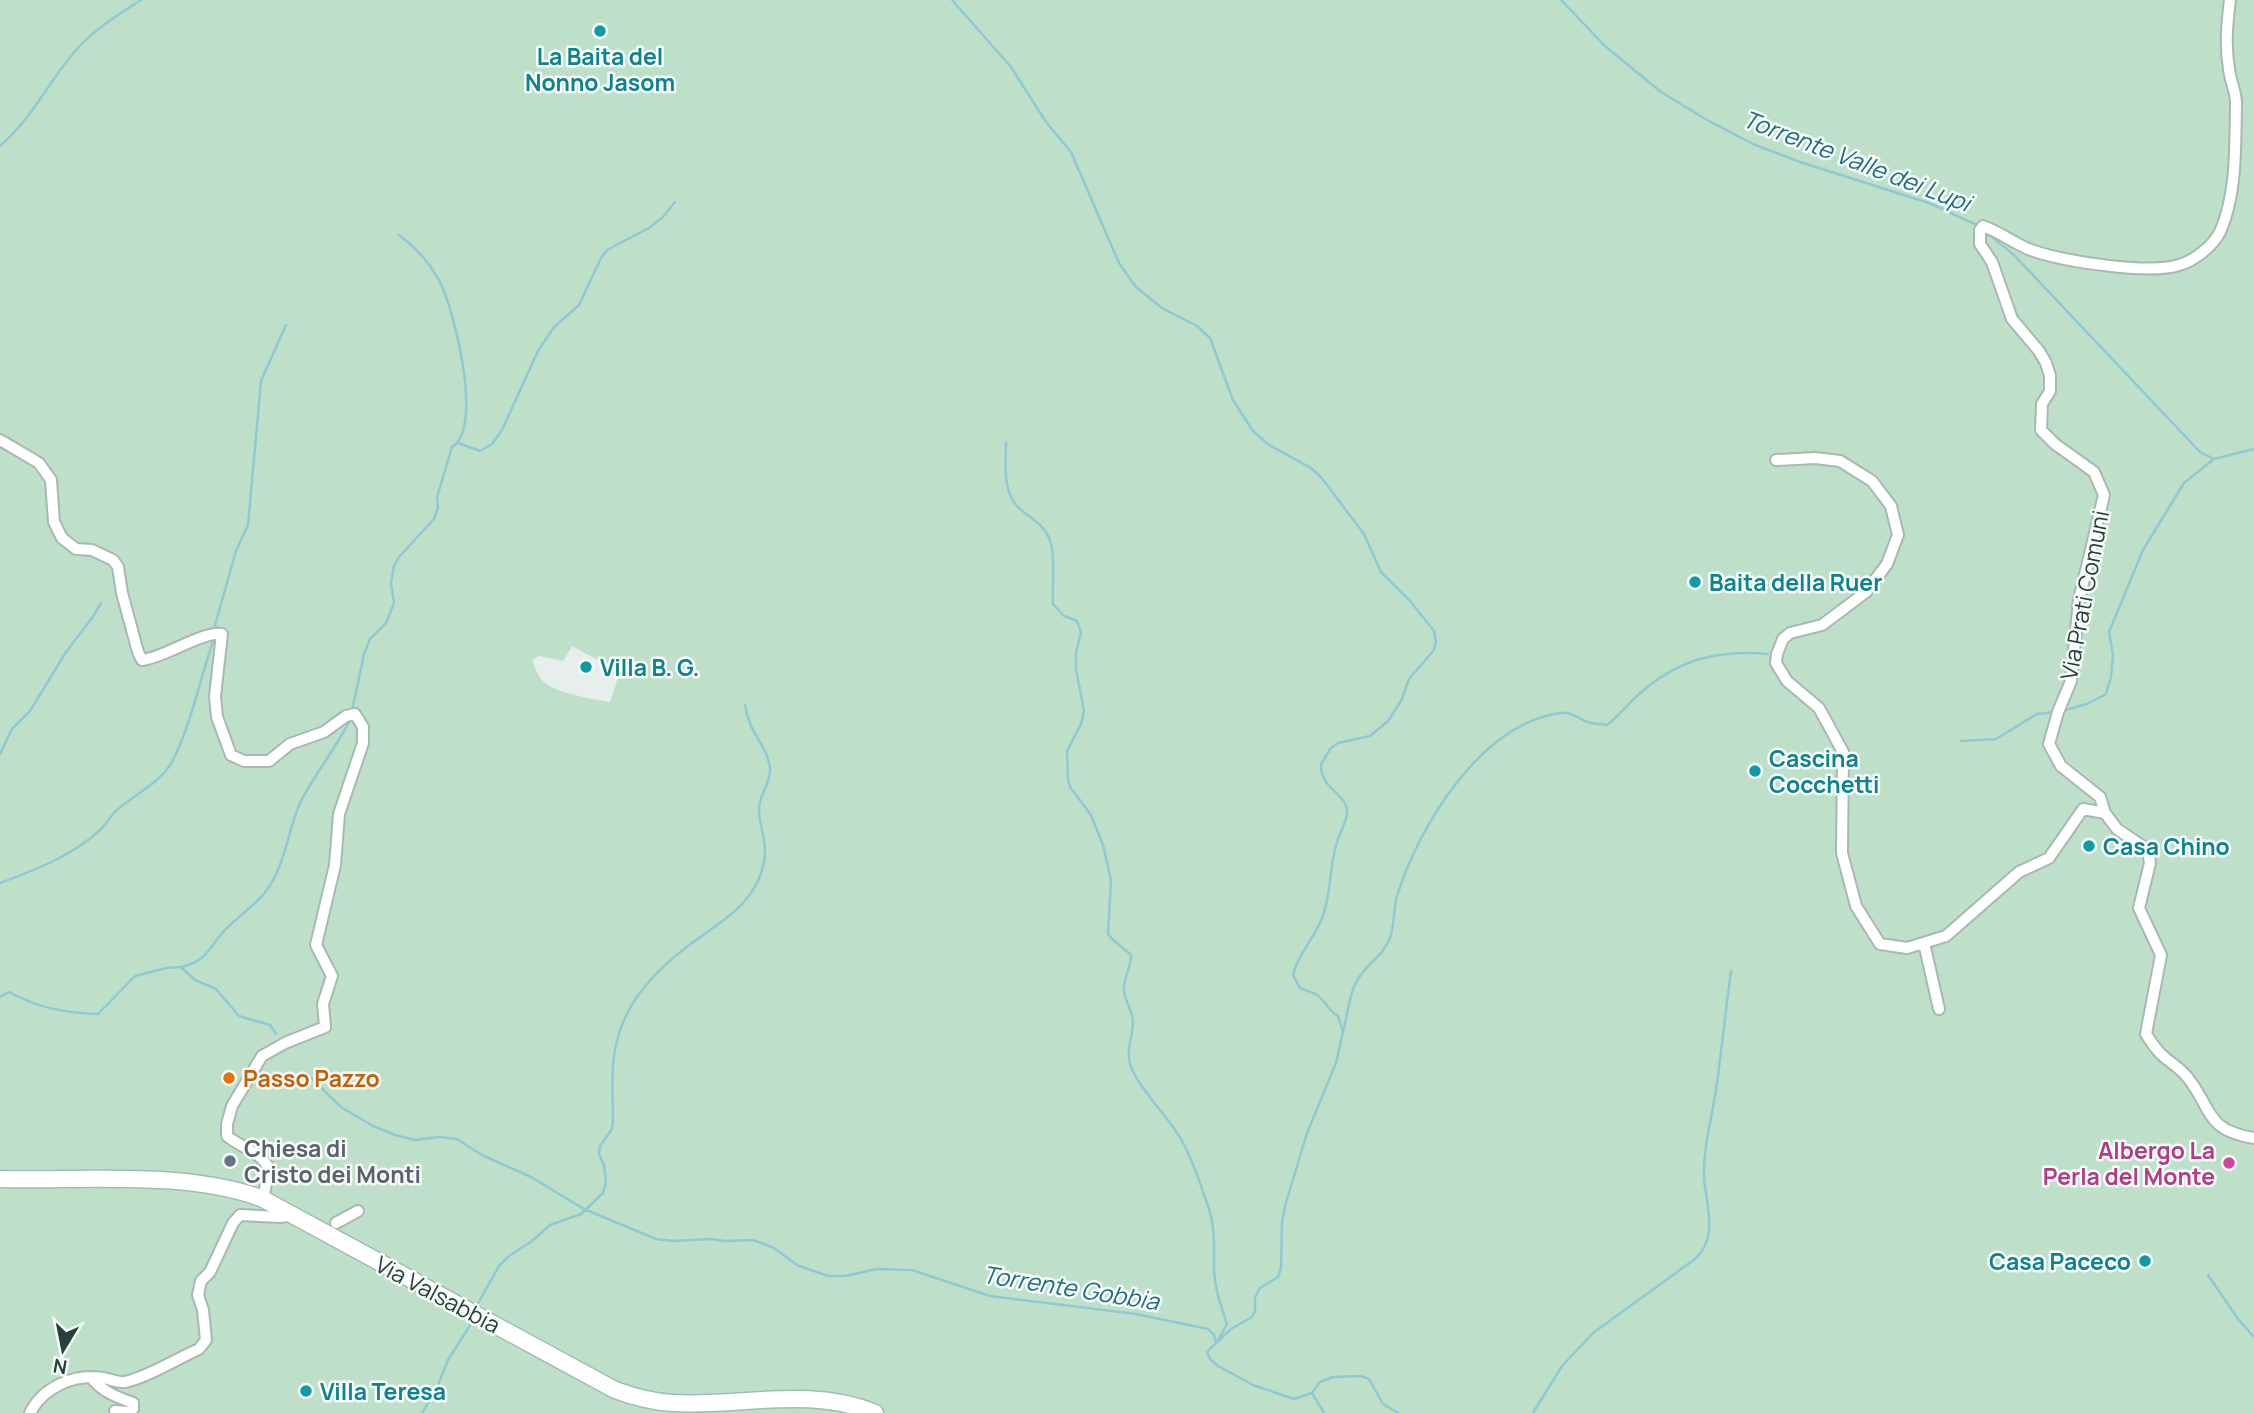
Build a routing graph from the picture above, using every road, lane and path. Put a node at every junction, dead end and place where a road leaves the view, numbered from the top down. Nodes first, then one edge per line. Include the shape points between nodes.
1 (2230, 0) edge
2 (0, 440) edge
3 (1776, 460) dead end
4 (2105, 813) junction
5 (1924, 943) junction
6 (1939, 1009) dead end
7 (2254, 1138) edge
8 (0, 1179) edge
9 (263, 1199) junction
10 (358, 1211) dead end
11 (292, 1215) junction
12 (336, 1223) dead end
13 (91, 1377) junction
14 (116, 1411) dead end
15 (30, 1413) edge
16 (875, 1413) edge

1 - 4 street, Via Prati Comuni via 2226,47 2237,103 2236,156 2225,217 2219,233 2200,254 2165,268 2082,263 2029,249 1986,227 1980,230 1980,244 1992,262 2011,319 2039,351 2050,376 2041,430 2094,472 2104,495 2081,589 2071,681 2049,744 2061,766 2100,797
2 - 9 street via 39,463 51,480 54,522 62,538 76,549 92,550 113,560 118,567 142,660 222,634 215,696 217,717 231,755 244,761 269,761 290,744 324,732 346,716 360,718 363,743 339,814 335,865 316,946 331,976 323,1004 325,1027 262,1056 232,1106 227,1124 227,1136 268,1164
3 - 5 street via 1840,461 1872,481 1891,506 1898,535 1888,564 1866,592 1822,625 1799,629 1783,639 1776,663 1787,681 1819,708 1843,752 1842,853 1856,906 1880,944 1907,948
4 - 5 street via 2083,809 2049,858 2020,872 1945,936
4 - 7 street, Via Prati Comuni via 2117,829 2148,850 2150,863 2138,908 2161,956 2146,1034 2189,1079 2208,1114 2227,1133
5 - 6 street
8 - 9 main road, Via Valsabbia via 162,1181 224,1187
9 - 11 main road, Via Valsabbia
10 - 12 street
11 - 13 street via 240,1215 233,1223 210,1272 201,1281 198,1295 206,1340 199,1349 122,1383
11 - 16 main road, Via Valsabbia via 597,1382 632,1396 683,1403 798,1398 844,1403
13 - 14 street via 112,1395 133,1403 129,1412
13 - 15 street via 74,1378 51,1389

